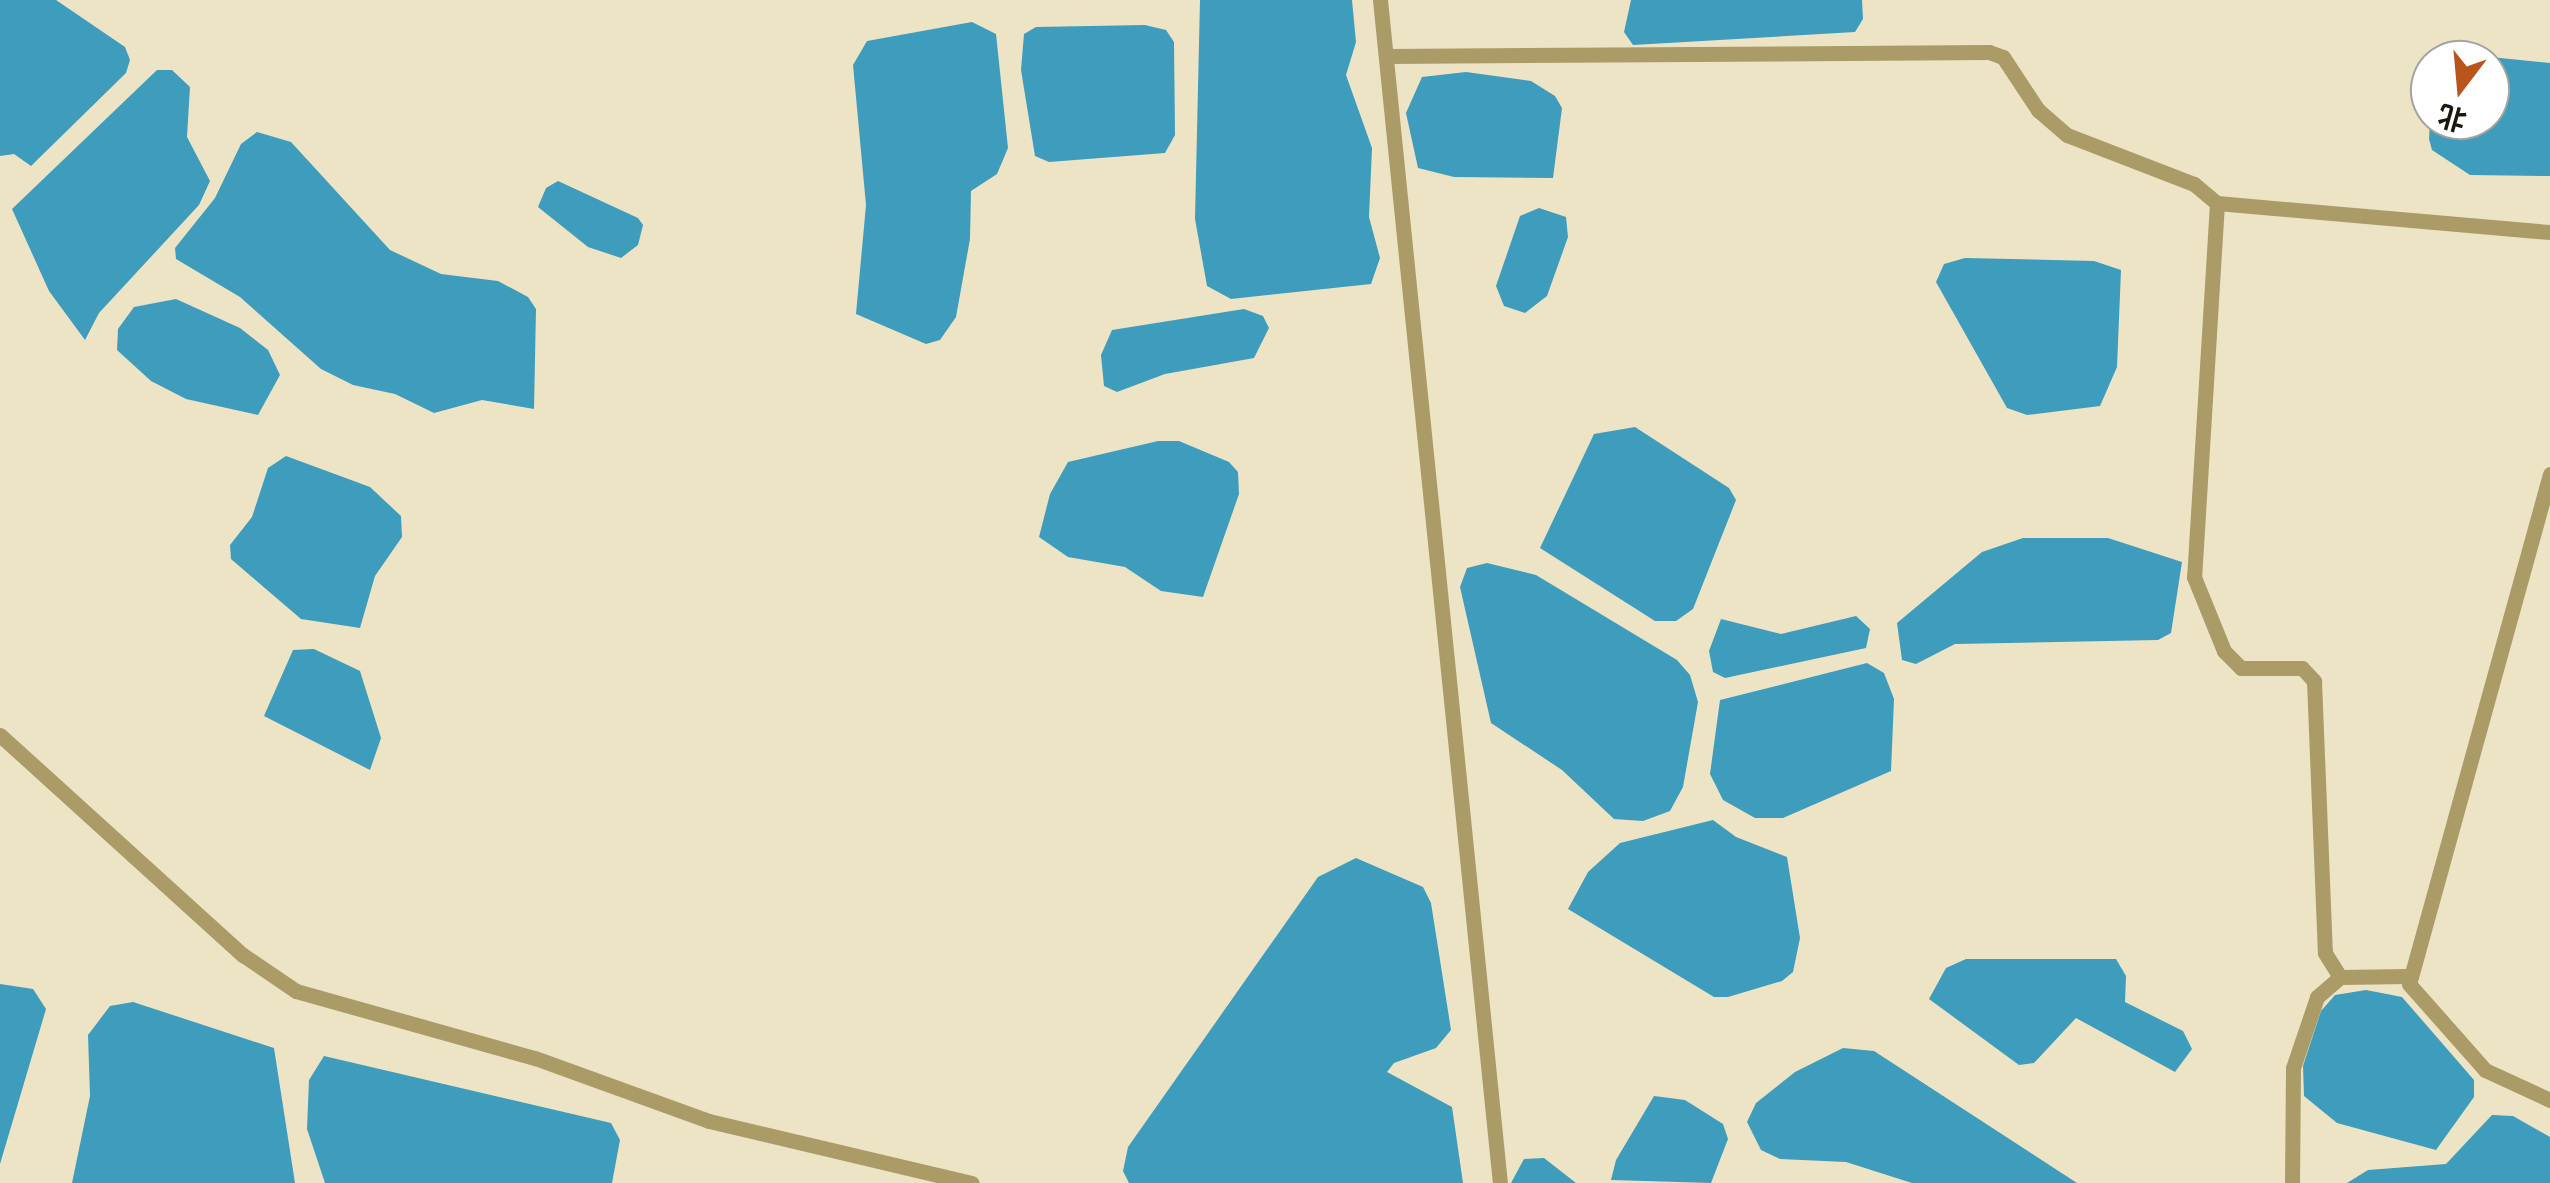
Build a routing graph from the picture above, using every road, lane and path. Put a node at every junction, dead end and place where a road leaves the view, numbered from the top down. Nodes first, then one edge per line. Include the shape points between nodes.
1 (1380, 0) edge
2 (1387, 56) junction
3 (2217, 203) junction
4 (2550, 232) edge
5 (2550, 474) edge
6 (0, 735) edge
7 (2409, 976) junction
8 (2340, 977) junction
9 (2550, 1100) edge
10 (972, 1183) edge
11 (1500, 1183) edge
12 (2292, 1183) edge

1 - 2 street
2 - 3 street via 1989,52 2003,58 2038,110 2067,135 2194,184
2 - 11 street
3 - 4 street
3 - 8 street via 2194,577 2224,652 2241,668 2302,668 2314,682 2325,953
5 - 7 street
6 - 10 street via 243,954 296,991 535,1058 709,1121
7 - 8 street
7 - 9 street via 2411,991 2468,1055 2512,1085
8 - 12 street via 2318,997 2293,1068

